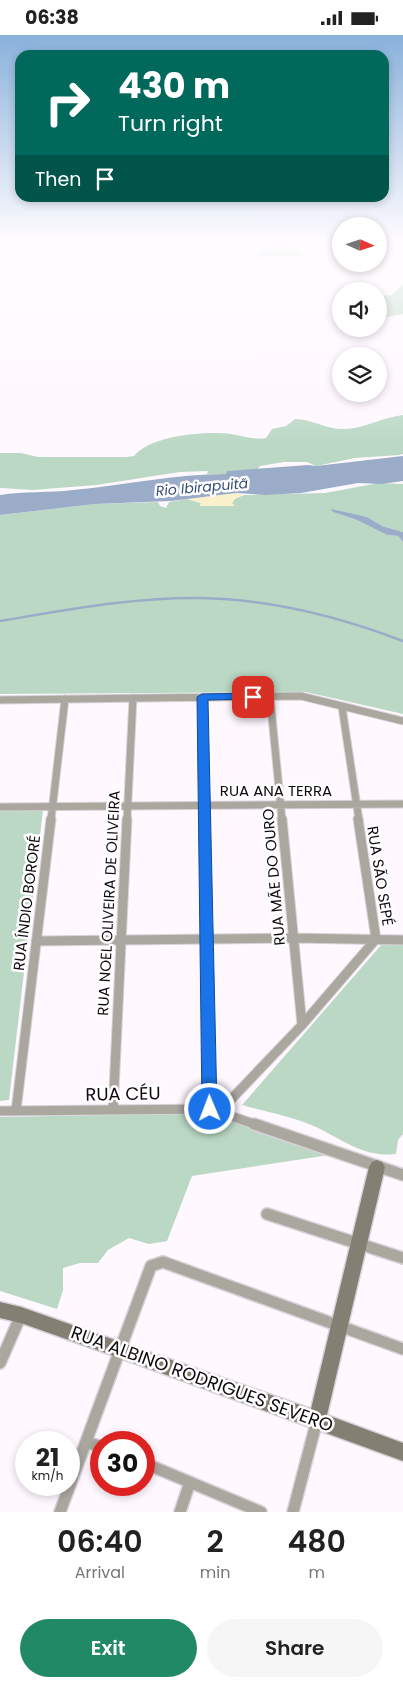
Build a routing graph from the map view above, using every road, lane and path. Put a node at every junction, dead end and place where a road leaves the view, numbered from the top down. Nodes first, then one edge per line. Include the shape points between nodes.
1 (270, 696) junction
2 (202, 697) junction
3 (133, 698) junction
4 (64, 699) junction
5 (0, 700) edge
6 (342, 707) junction
7 (403, 721) edge
8 (280, 804) junction
9 (355, 804) junction
10 (403, 804) edge
11 (128, 805) junction
12 (204, 805) junction
13 (52, 806) junction
14 (0, 807) edge
15 (293, 938) junction
16 (206, 939) junction
17 (376, 939) junction
18 (122, 940) junction
19 (403, 940) edge
20 (36, 941) junction
21 (302, 1025) junction
22 (112, 1110) junction
23 (215, 1110) junction
24 (0, 1111) edge
25 (16, 1111) junction
26 (377, 1167) junction
27 (403, 1175) edge
28 (267, 1214) dead end
29 (358, 1244) junction
30 (403, 1258) edge
31 (0, 1310) edge
32 (21, 1315) junction
33 (339, 1327) junction
34 (120, 1349) junction
35 (403, 1349) edge
36 (0, 1363) edge
37 (317, 1420) junction
38 (87, 1442) junction
39 (90, 1443) edge
40 (403, 1452) edge
41 (155, 1468) edge
42 (190, 1483) junction
43 (60, 1512) edge
44 (180, 1512) edge
45 (261, 1512) edge
46 (293, 1512) edge

1 - 2 street
1 - 6 street via 301,696
1 - 8 street, RUA MÃE DO OURO
2 - 3 street
2 - 12 street
3 - 4 street
3 - 11 street, RUA NOEL OLIVEIRA DE OLIVEIRA
4 - 5 street
4 - 13 street, RUA ÍNDIO BORORÉ
6 - 7 street
6 - 9 street, RUA SÃO SEPÉ
8 - 9 street, RUA ANA TERRA
8 - 12 street, RUA ANA TERRA
8 - 15 street, RUA MÃE DO OURO
9 - 10 street, RUA ANA TERRA
9 - 17 street, RUA SÃO SEPÉ
11 - 12 street, RUA ANA TERRA
11 - 13 street, RUA ANA TERRA
11 - 18 street, RUA NOEL OLIVEIRA DE OLIVEIRA
12 - 16 street
13 - 14 street, RUA ANA TERRA
13 - 20 street, RUA ÍNDIO BORORÉ
15 - 16 street
15 - 17 street
15 - 21 street, RUA MÃE DO OURO
16 - 18 street
16 - 23 street
17 - 19 street
17 - 21 street, RUA SÃO SEPÉ
18 - 20 street
18 - 22 street, RUA NOEL OLIVEIRA DE OLIVEIRA
20 - 25 street, RUA ÍNDIO BORORÉ
21 - 23 street, RUA SÃO SEPÉ
22 - 23 street, RUA CÉU
22 - 25 street, RUA CÉU
23 - 26 street, RUA CÉU
24 - 25 street, RUA CÉU
26 - 27 street, RUA CÉU
26 - 29 street
28 - 29 street
29 - 30 street
29 - 33 street
31 - 32 street, RUA ALBINO RODRIGUES SEVERO
32 - 34 street, RUA ALBINO RODRIGUES SEVERO
32 - 36 street
33 - 34 street via 163,1262 151,1266
33 - 35 street
33 - 37 street
34 - 37 street, RUA ALBINO RODRIGUES SEVERO
34 - 38 street
37 - 40 street, RUA ALBINO RODRIGUES SEVERO
37 - 46 street
38 - 39 street
38 - 43 street
41 - 42 street
42 - 44 street
42 - 45 street

